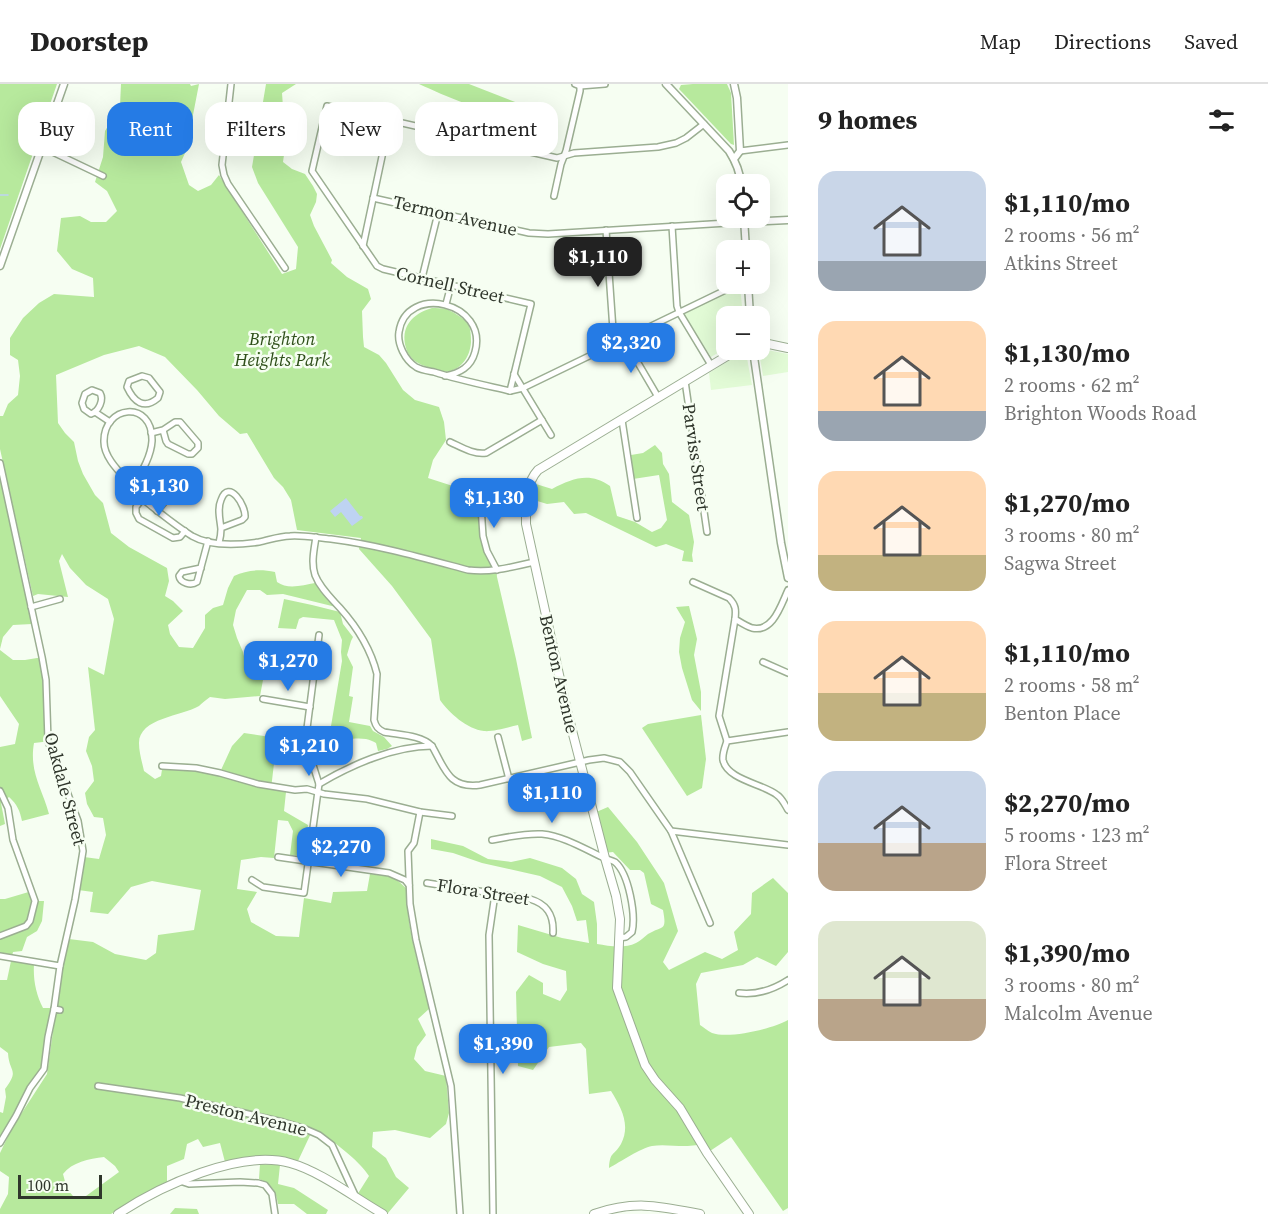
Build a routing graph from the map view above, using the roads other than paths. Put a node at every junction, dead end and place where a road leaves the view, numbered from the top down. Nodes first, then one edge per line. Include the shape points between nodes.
1 (64, 84) edge
2 (231, 84) edge
3 (605, 84) edge
4 (666, 84) edge
5 (734, 84) edge
6 (578, 85) edge
7 (58, 102) edge
8 (403, 123) edge
9 (704, 124) junction
10 (319, 141) edge
11 (788, 145) edge
12 (740, 151) junction
13 (39, 156) edge
14 (61, 156) edge
15 (382, 156) edge
16 (564, 156) junction
17 (734, 159) junction
18 (740, 174) edge
19 (103, 176) dead end
20 (554, 196) dead end
21 (373, 198) junction
22 (438, 213) junction
23 (770, 220) edge
24 (788, 220) edge
25 (716, 222) edge
26 (672, 226) junction
27 (606, 230) junction
28 (363, 246) junction
29 (0, 267) edge
30 (285, 268) dead end
31 (422, 278) junction
32 (451, 285) junction
33 (717, 294) edge
34 (446, 304) junction
35 (680, 312) junction
36 (624, 339) junction
37 (614, 344) junction
38 (770, 344) edge
39 (788, 348) edge
40 (720, 360) edge
41 (755, 360) edge
42 (711, 365) junction
43 (514, 374) junction
44 (445, 376) junction
45 (685, 381) junction
46 (523, 388) junction
47 (510, 391) junction
48 (658, 398) junction
49 (136, 401) junction
50 (133, 411) junction
51 (95, 412) junction
52 (542, 420) junction
53 (622, 420) junction
54 (110, 422) junction
55 (163, 430) junction
56 (151, 433) junction
57 (551, 435) dead end
58 (450, 442) dead end
59 (0, 463) edge
60 (133, 487) junction
61 (480, 491) dead end
62 (168, 498) dead end
63 (142, 499) junction
64 (158, 511) junction
65 (637, 518) dead end
66 (221, 528) junction
67 (185, 531) junction
68 (706, 532) dead end
69 (316, 537) junction
70 (208, 541) junction
71 (785, 542) edge
72 (219, 543) junction
73 (534, 562) junction
74 (201, 568) dead end
75 (497, 570) junction
76 (788, 578) edge
77 (693, 582) dead end
78 (788, 590) edge
79 (60, 600) dead end
80 (31, 607) junction
81 (735, 619) junction
82 (319, 635) dead end
83 (763, 662) dead end
84 (788, 673) edge
85 (263, 699) dead end
86 (310, 707) junction
87 (788, 732) edge
88 (498, 737) dead end
89 (727, 741) junction
90 (432, 746) junction
91 (580, 762) junction
92 (162, 766) dead end
93 (509, 778) junction
94 (319, 788) junction
95 (0, 791) edge
96 (788, 810) edge
97 (420, 812) junction
98 (452, 816) dead end
99 (671, 831) junction
100 (492, 840) dead end
101 (788, 845) edge
102 (279, 857) dead end
103 (605, 858) junction
104 (308, 862) junction
105 (252, 880) dead end
106 (427, 883) dead end
107 (411, 887) junction
108 (495, 894) junction
109 (710, 923) dead end
110 (552, 933) dead end
111 (0, 936) edge
112 (619, 938) junction
113 (0, 956) edge
114 (60, 966) junction
115 (788, 980) edge
116 (739, 993) dead end
117 (98, 1086) dead end
118 (0, 1143) edge
119 (180, 1181) junction
120 (356, 1198) junction
121 (379, 1213) edge
122 (118, 1214) edge
123 (275, 1214) edge
124 (460, 1214) edge
125 (493, 1214) edge
126 (594, 1214) edge
127 (700, 1214) edge
128 (749, 1214) edge

1 - 7 street
2 - 30 street via 222,159 224,175
3 - 6 street
4 - 9 street
5 - 12 street
6 - 16 street
8 - 16 street via 556,158
9 - 16 street via 676,143
9 - 17 street
10 - 28 street, Cornell Street via 312,171
11 - 12 street
12 - 17 street
13 - 29 street
14 - 19 street
15 - 21 street
16 - 20 street
17 - 18 street
21 - 22 street, Termon Avenue
21 - 28 street
22 - 27 street, Termon Avenue via 529,233
22 - 31 street
23 - 24 street, Termon Avenue
25 - 26 street, Termon Avenue
26 - 27 street, Termon Avenue
26 - 35 street
27 - 37 street
28 - 31 street, Cornell Street via 380,268
31 - 32 street, Cornell Street
32 - 34 street
32 - 43 street, Cornell Street via 531,304
33 - 35 street
34 - 44 street via 463,312 478,340 466,368
34 - 44 street via 420,305 410,312 399,331 403,352 416,367
35 - 36 street
35 - 42 street
36 - 37 street
36 - 48 street
37 - 46 street
38 - 39 main road
40 - 42 main road, Benton Avenue
41 - 71 street
42 - 45 main road, Benton Avenue
43 - 46 street
43 - 47 street
44 - 47 street
45 - 48 main road, Benton Avenue
45 - 68 street, Parviss Street
46 - 47 street
46 - 52 street
48 - 53 main road, Benton Avenue
49 - 49 street via 150,404 159,396 159,390 147,377 128,383
49 - 50 street
50 - 54 street
50 - 56 street via 143,416
51 - 51 street via 88,413 83,407 89,391 102,395
51 - 54 street
52 - 57 street
52 - 58 street via 486,453
53 - 65 street
53 - 73 main road, Benton Avenue via 532,477 526,524
54 - 60 street via 105,433 106,454
55 - 55 street via 180,422 198,448 188,454 168,444
55 - 56 street
56 - 60 street via 147,461
59 - 80 street, Oakdale Street
60 - 63 street
61 - 75 street via 483,536
62 - 64 street
63 - 64 street
63 - 67 street via 136,507 140,519 173,538
64 - 67 street
66 - 66 street via 245,517 245,510 232,492 220,501
66 - 72 street
67 - 70 street
69 - 72 street
69 - 75 street via 390,549 468,570
69 - 90 street via 315,576 357,630 375,668 375,726 384,732 423,739
70 - 72 street
70 - 74 street
71 - 76 street
73 - 75 street
73 - 91 main road, Benton Avenue
77 - 81 street via 729,598 736,609
78 - 81 street via 771,623 762,628 751,628
79 - 80 street
80 - 114 street, Oakdale Street via 46,680 48,741 78,821 83,851
81 - 89 street via 719,716
82 - 86 street
83 - 84 street
85 - 86 street
86 - 94 street via 306,740
87 - 89 street
88 - 93 street
89 - 96 street via 723,760 727,768 777,795
90 - 93 street via 458,784 480,786
90 - 94 street via 401,749 359,764
91 - 93 street
91 - 99 street via 604,758 620,762
91 - 103 main road, Benton Avenue
92 - 94 street via 196,768 295,790
94 - 97 street via 324,794 367,799
94 - 104 street
95 - 111 street via 35,901 26,926
97 - 98 street
97 - 107 street via 414,843 408,851
99 - 101 street
99 - 109 street
100 - 103 street via 544,834
102 - 104 street, Flora Street
103 - 112 main road, Benton Avenue via 616,896
103 - 112 street via 614,861 626,880 633,918 632,932
104 - 105 street via 304,893 263,887
104 - 107 street, Flora Street via 389,873
106 - 108 street, Flora Street
107 - 124 street via 416,940 451,1086
108 - 110 street, Flora Street via 530,899 545,906 552,920
108 - 125 street via 489,935
112 - 128 main road, Benton Avenue via 617,988 645,1065 684,1113
113 - 114 street
114 - 118 street, Oakdale Street via 57,1009 44,1069
115 - 116 street via 760,992
117 - 120 street, Preston Avenue via 180,1098 303,1128 332,1145
119 - 120 main road via 244,1162 280,1161 302,1167
119 - 122 main road
119 - 123 street via 258,1182 272,1194
120 - 121 main road
126 - 127 main road via 636,1205

